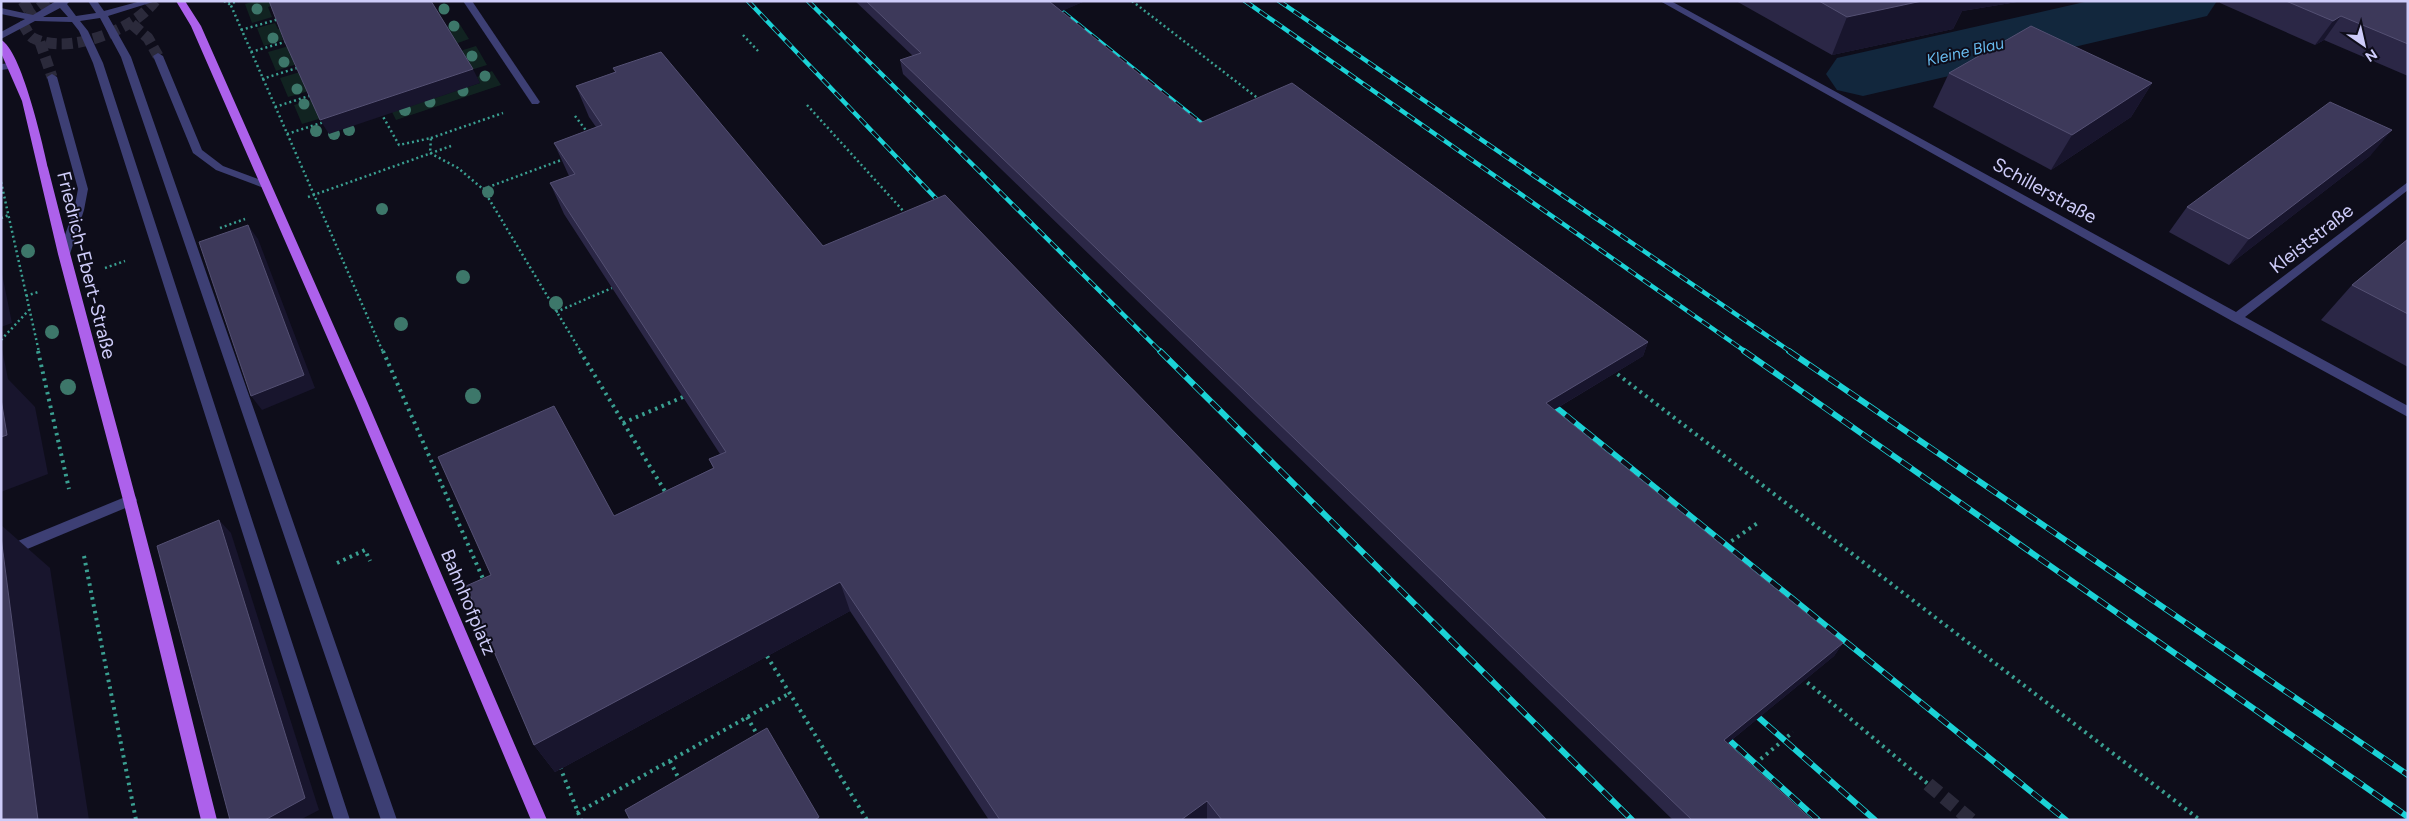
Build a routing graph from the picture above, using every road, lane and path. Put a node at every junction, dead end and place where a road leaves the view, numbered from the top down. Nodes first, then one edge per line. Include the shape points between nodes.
1 (92, 1) edge
2 (152, 1) edge
3 (180, 1) edge
4 (224, 1) edge
5 (238, 1) edge
6 (467, 1) edge
7 (1132, 1) edge
8 (1664, 1) edge
9 (63, 2) edge
10 (230, 2) edge
11 (1, 11) edge
12 (103, 14) junction
13 (286, 17) edge
14 (36, 18) junction
15 (75, 19) junction
16 (241, 30) junction
17 (743, 35) dead end
18 (1, 36) edge
19 (296, 39) edge
20 (1, 43) edge
21 (250, 52) junction
22 (758, 52) dead end
23 (158, 56) tunnel mouth
24 (7, 66) edge
25 (300, 67) edge
26 (52, 77) tunnel mouth
27 (262, 79) junction
28 (318, 93) edge
29 (535, 102) joint
30 (1265, 104) edge
31 (377, 105) edge
32 (808, 105) dead end
33 (275, 107) junction
34 (575, 116) edge
35 (332, 120) edge
36 (287, 134) junction
37 (431, 138) junction
38 (592, 139) edge
39 (451, 146) dead end
40 (430, 153) junction
41 (572, 156) edge
42 (1, 182) edge
43 (265, 185) junction
44 (2408, 185) edge
45 (483, 189) junction
46 (314, 195) junction
47 (9, 215) junction
48 (1, 218) edge
49 (911, 220) edge
50 (64, 254) junction
51 (612, 288) edge
52 (30, 309) junction
53 (556, 312) junction
54 (2236, 318) junction
55 (1, 340) edge
56 (1608, 367) edge
57 (683, 397) edge
58 (2408, 412) edge
59 (623, 423) junction
60 (668, 496) edge
61 (130, 500) junction
62 (1759, 522) dead end
63 (77, 523) junction
64 (1718, 550) edge
65 (1, 554) edge
66 (370, 561) dead end
67 (332, 565) dead end
68 (485, 582) edge
69 (767, 656) dead end
70 (1799, 675) edge
71 (790, 692) junction
72 (747, 717) junction
73 (1793, 732) dead end
74 (762, 743) edge
75 (556, 757) edge
76 (670, 761) junction
77 (1742, 775) edge
78 (1928, 784) tunnel mouth
79 (683, 787) edge
80 (579, 813) junction
81 (136, 820) edge
82 (209, 820) edge
83 (342, 820) edge
84 (389, 820) edge
85 (539, 820) edge
86 (581, 820) edge
87 (868, 820) edge
88 (2200, 820) edge

1 - 12 street
2 - 12 street
3 - 43 main road via 196,26
4 - 10 path
5 - 10 path
6 - 29 street
7 - 30 path
8 - 54 street, Schillerstraße
9 - 14 street
9 - 15 street
10 - 16 path
11 - 14 street
12 - 15 street
12 - 84 street via 126,57
13 - 16 path
14 - 15 street via 50,21
14 - 18 street
15 - 83 street via 100,70
16 - 21 path
17 - 22 path, bridge
19 - 21 path
20 - 24 main road, Friedrich-Ebert-Straße
21 - 27 path
23 - 43 street via 190,140 205,161
24 - 50 main road, Friedrich-Ebert-Straße via 26,101
25 - 27 path
26 - 50 street via 83,189
27 - 33 path
28 - 33 path
29 - 37 path
31 - 37 path via 399,145
32 - 49 path
33 - 36 path
34 - 38 path
35 - 36 path
36 - 46 path
37 - 40 path
39 - 40 path
40 - 45 path via 458,168
40 - 46 path
41 - 45 path
42 - 47 path
43 - 85 main road, Bahnhofplatz via 361,401
44 - 54 street, Kleiststraße
45 - 53 path
46 - 68 path
47 - 48 path
47 - 52 path
50 - 61 main road, Friedrich-Ebert-Straße
51 - 53 path
52 - 55 path
52 - 63 path
53 - 59 path
54 - 58 street, Schillerstraße
56 - 88 path
57 - 59 path
59 - 60 path
61 - 63 street
61 - 82 main road
62 - 64 path
63 - 65 street
63 - 81 path
66 - 67 path via 365,550
69 - 71 path
70 - 78 path
71 - 72 path
71 - 87 path
72 - 74 path
72 - 76 path
73 - 77 path
75 - 80 path
76 - 79 path
76 - 80 path
80 - 86 path

